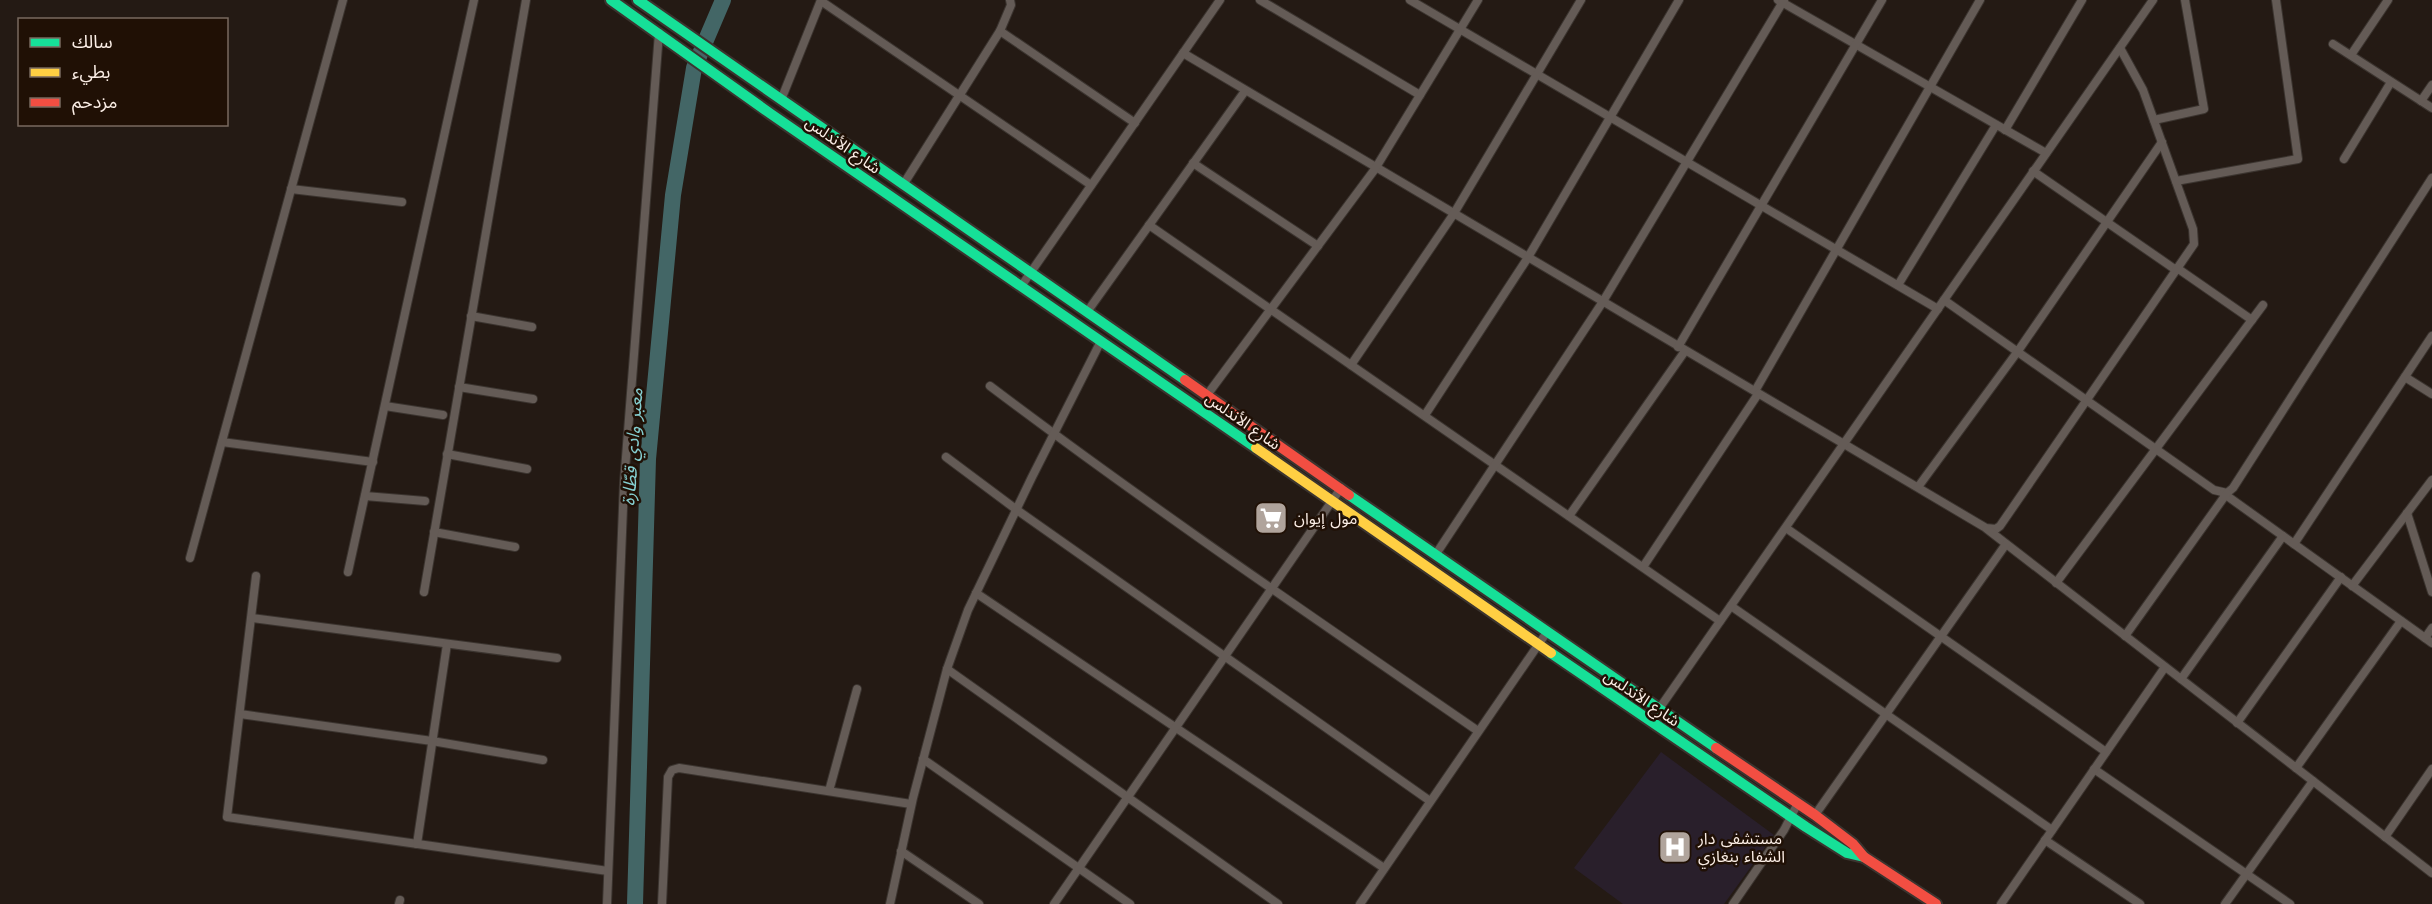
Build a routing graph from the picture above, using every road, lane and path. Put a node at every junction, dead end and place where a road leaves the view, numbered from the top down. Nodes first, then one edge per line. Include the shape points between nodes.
1 (343, 0) edge
2 (474, 0) edge
3 (526, 0) edge
4 (611, 0) edge
5 (638, 0) edge
6 (821, 0) edge
7 (1010, 0) edge
8 (1220, 0) edge
9 (1260, 0) edge
10 (1410, 0) edge
11 (1478, 0) edge
12 (1581, 0) edge
13 (1679, 0) edge
14 (1882, 0) edge
15 (1980, 0) edge
16 (2082, 0) edge
17 (2153, 0) edge
18 (2185, 0) edge
19 (2276, 0) edge
20 (2388, 0) edge
21 (1782, 1) edge
22 (1460, 30) junction
23 (1000, 31) junction
24 (659, 33) junction
25 (2333, 44) dead end
26 (1856, 45) junction
27 (2120, 48) junction
28 (1183, 53) junction
29 (2351, 56) junction
30 (1536, 74) junction
31 (2391, 82) junction
32 (2432, 85) edge
33 (1931, 88) junction
34 (1245, 91) junction
35 (960, 95) junction
36 (1420, 95) junction
37 (781, 100) junction
38 (2421, 101) junction
39 (2432, 108) edge
40 (1610, 118) junction
41 (2154, 120) junction
42 (1135, 123) junction
43 (1996, 125) junction
44 (2005, 130) junction
45 (2162, 142) junction
46 (2046, 153) junction
47 (2344, 159) dead end
48 (1193, 163) junction
49 (1687, 163) junction
50 (1375, 169) junction
51 (2034, 171) junction
52 (2432, 178) edge
53 (2176, 181) junction
54 (903, 185) junction
55 (1091, 185) junction
56 (291, 189) junction
57 (402, 201) dead end
58 (1760, 206) junction
59 (1453, 215) junction
60 (2107, 223) junction
61 (1149, 225) junction
62 (1318, 246) junction
63 (1837, 250) junction
64 (1527, 259) junction
65 (2177, 269) junction
66 (1031, 273) junction
67 (1022, 285) junction
68 (1898, 285) junction
69 (1944, 300) junction
70 (1602, 303) junction
71 (2263, 305) dead end
72 (1938, 309) junction
73 (1269, 310) junction
74 (1087, 312) junction
75 (471, 316) junction
76 (2252, 320) junction
77 (532, 327) dead end
78 (2432, 336) edge
79 (1101, 341) junction
80 (1682, 349) junction
81 (2018, 351) junction
82 (1351, 365) junction
83 (2404, 377) junction
84 (990, 386) dead end
85 (459, 387) junction
86 (1756, 392) junction
87 (1208, 394) junction
88 (2432, 394) edge
89 (533, 399) dead end
90 (2087, 399) junction
91 (385, 406) junction
92 (443, 415) dead end
93 (1425, 415) junction
94 (1054, 434) junction
95 (222, 442) junction
96 (1844, 443) junction
97 (2156, 449) junction
98 (447, 454) junction
99 (946, 457) dead end
100 (373, 462) junction
101 (1495, 465) junction
102 (527, 470) dead end
103 (2430, 484) edge
104 (1918, 487) junction
105 (1341, 488) junction
106 (2225, 493) junction
107 (365, 496) junction
108 (425, 501) dead end
109 (1332, 501) junction
110 (1017, 510) junction
111 (2407, 513) junction
112 (1569, 516) junction
113 (1786, 528) junction
114 (1986, 528) junction
115 (434, 532) junction
116 (2283, 536) junction
117 (2006, 544) junction
118 (2294, 544) junction
119 (515, 547) dead end
120 (1436, 554) junction
121 (190, 558) dead end
122 (1642, 567) junction
123 (348, 572) dead end
124 (256, 576) dead end
125 (2341, 577) junction
126 (2056, 583) junction
127 (2352, 586) junction
128 (1271, 588) junction
129 (424, 592) dead end
130 (2432, 592) edge
131 (976, 593) junction
132 (1731, 606) junction
133 (252, 618) junction
134 (1720, 621) junction
135 (2401, 621) junction
136 (2432, 628) edge
137 (1547, 632) junction
138 (2125, 636) junction
139 (1940, 637) junction
140 (2428, 640) edge
141 (447, 644) junction
142 (1538, 644) junction
143 (1224, 656) junction
144 (557, 658) dead end
145 (2165, 667) junction
146 (947, 669) junction
147 (2181, 679) junction
148 (857, 689) dead end
149 (1659, 709) junction
150 (240, 714) junction
151 (1886, 714) junction
152 (2238, 723) junction
153 (1175, 728) junction
154 (1478, 731) junction
155 (432, 741) junction
156 (2106, 752) junction
157 (923, 759) junction
158 (543, 760) dead end
159 (2296, 768) junction
160 (2094, 769) junction
161 (2432, 769) edge
162 (2313, 781) junction
163 (829, 791) junction
164 (1128, 796) junction
165 (1430, 801) junction
166 (1798, 803) junction
167 (911, 804) junction
168 (1815, 815) junction
169 (1791, 817) junction
170 (2052, 830) junction
171 (2385, 837) junction
172 (2045, 840) junction
173 (417, 844) junction
174 (901, 851) junction
175 (1864, 857) junction
176 (1079, 867) junction
177 (1384, 868) junction
178 (608, 871) junction
179 (2432, 873) edge
180 (2246, 874) junction
181 (1919, 900) edge
182 (607, 904) edge
183 (662, 904) edge
184 (890, 904) edge
185 (979, 904) edge
186 (1054, 904) edge
187 (1130, 904) edge
188 (1278, 904) edge
189 (1360, 904) edge
190 (1733, 904) edge
191 (1936, 904) edge
192 (2001, 904) edge
193 (2140, 904) edge
194 (2224, 904) edge
195 (2290, 904) edge

1 - 56 street
2 - 91 street
3 - 75 street
4 - 24 main road, شارع الأندلس
5 - 37 main road, شارع الأندلس
6 - 35 street
6 - 37 street
7 - 23 street
8 - 28 street
9 - 36 street
10 - 22 street
11 - 22 street
12 - 30 street
13 - 40 street
14 - 26 street
15 - 33 street
16 - 44 street
17 - 27 street
18 - 41 street via 2204,109
19 - 53 street via 2298,159
20 - 29 street
21 - 26 street
21 - 49 street
22 - 30 street
22 - 36 street
23 - 35 street
23 - 42 street
24 - 67 main road, شارع الأندلس
24 - 178 street via 624,483
25 - 29 street
26 - 33 street
26 - 58 street
27 - 41 street
27 - 46 street
28 - 34 street
28 - 42 street
29 - 31 street
30 - 40 street
30 - 59 street
31 - 38 street
31 - 47 street
32 - 38 street
33 - 43 street
33 - 63 street
34 - 48 street
34 - 50 street
35 - 54 street
35 - 55 street
36 - 50 street
37 - 54 main road, شارع الأندلس
38 - 39 street
40 - 49 street
40 - 64 street
41 - 45 street
42 - 55 street
43 - 44 street
43 - 68 street
44 - 46 street
45 - 53 street
45 - 60 street
46 - 51 street
48 - 61 street
48 - 62 street
49 - 58 street
49 - 70 street
50 - 59 street
50 - 62 street
51 - 60 street
51 - 69 street
52 - 106 street via 2233,488
53 - 65 street via 2195,240
54 - 66 main road, شارع الأندلس
55 - 66 street
56 - 57 street
56 - 95 street
58 - 63 street
58 - 80 street
59 - 64 street
59 - 82 street
60 - 65 street
60 - 81 street
61 - 73 street
61 - 74 street
62 - 73 street
63 - 68 street
63 - 86 street
64 - 70 street
64 - 93 street
65 - 76 street
65 - 90 street
66 - 67 street
66 - 74 main road, شارع الأندلس
67 - 79 main road, شارع الأندلس
68 - 72 street
69 - 72 street
69 - 81 street
70 - 80 street
70 - 101 street
71 - 76 street
72 - 96 street
73 - 82 street
73 - 87 street
74 - 87 main road, شارع الأندلس
75 - 77 street
75 - 85 street
76 - 97 street
78 - 83 street
79 - 94 street
79 - 109 main road, شارع الأندلس
80 - 86 street
80 - 112 street
81 - 90 street
81 - 104 street
82 - 93 street
83 - 88 street
83 - 118 street
84 - 94 street
85 - 89 street
85 - 98 street
86 - 96 street
86 - 122 street
87 - 105 main road, شارع الأندلس
90 - 97 street
90 - 114 street via 2000,526
91 - 92 street
91 - 100 street
93 - 101 street
94 - 110 street
94 - 128 street
95 - 100 street
95 - 121 street
96 - 104 street
96 - 113 street
97 - 106 street via 2214,490
97 - 126 street
98 - 102 street
98 - 115 street
99 - 110 street
100 - 107 street
101 - 112 street
101 - 120 street
103 - 111 street
104 - 114 street
105 - 109 street
105 - 120 main road, شارع الأندلس
106 - 116 street
106 - 138 street
107 - 108 street
107 - 123 street
109 - 128 street
109 - 142 main road, شارع الأندلس
110 - 131 street
110 - 143 street
111 - 127 street
111 - 130 street
112 - 122 street
113 - 132 street
113 - 139 street
114 - 117 street
115 - 119 street
115 - 129 street
116 - 118 street
116 - 147 street
117 - 126 street
117 - 139 street
118 - 125 street
120 - 137 main road, شارع الأندلس
122 - 134 street
124 - 133 street
125 - 127 street
125 - 152 street
126 - 138 street
127 - 135 street
128 - 143 street
128 - 154 street
131 - 146 street
131 - 153 street
132 - 134 street
132 - 151 street
133 - 141 street
133 - 150 street
134 - 149 street
135 - 140 street
135 - 159 street
136 - 140 street
137 - 142 street
137 - 149 main road, شارع الأندلس
138 - 145 street
139 - 151 street
139 - 156 street
141 - 144 street
141 - 155 street
142 - 154 street
142 - 169 main road, شارع الأندلس
143 - 153 street
143 - 165 street
145 - 147 street
145 - 156 street
146 - 157 street
146 - 164 street
147 - 152 street
148 - 163 street
149 - 166 main road, شارع الأندلس
150 - 155 street
150 - 173 street via 227,817
151 - 168 street
151 - 170 street
152 - 159 street
153 - 164 street
153 - 177 street
154 - 165 street
155 - 158 street
155 - 173 street
156 - 160 street
157 - 167 street
157 - 176 street
159 - 162 street
160 - 170 street
160 - 180 street
161 - 171 street
162 - 171 street
162 - 180 street
163 - 167 street
163 - 183 street via 672,770 668,777
164 - 176 street
164 - 188 street
165 - 177 street
166 - 168 main road, شارع الأندلس
166 - 169 street
167 - 174 street
168 - 175 main road, شارع الأندلس
169 - 175 main road, شارع الأندلس via 1847,853
169 - 190 street
170 - 172 street
171 - 179 street
172 - 192 street
172 - 193 street
173 - 178 street
174 - 184 street
174 - 185 street
175 - 181 main road, شارع الأندلس
176 - 186 street
176 - 187 street
177 - 189 street
178 - 182 street
180 - 194 street
180 - 195 street
181 - 191 main road, شارع الأندلس

